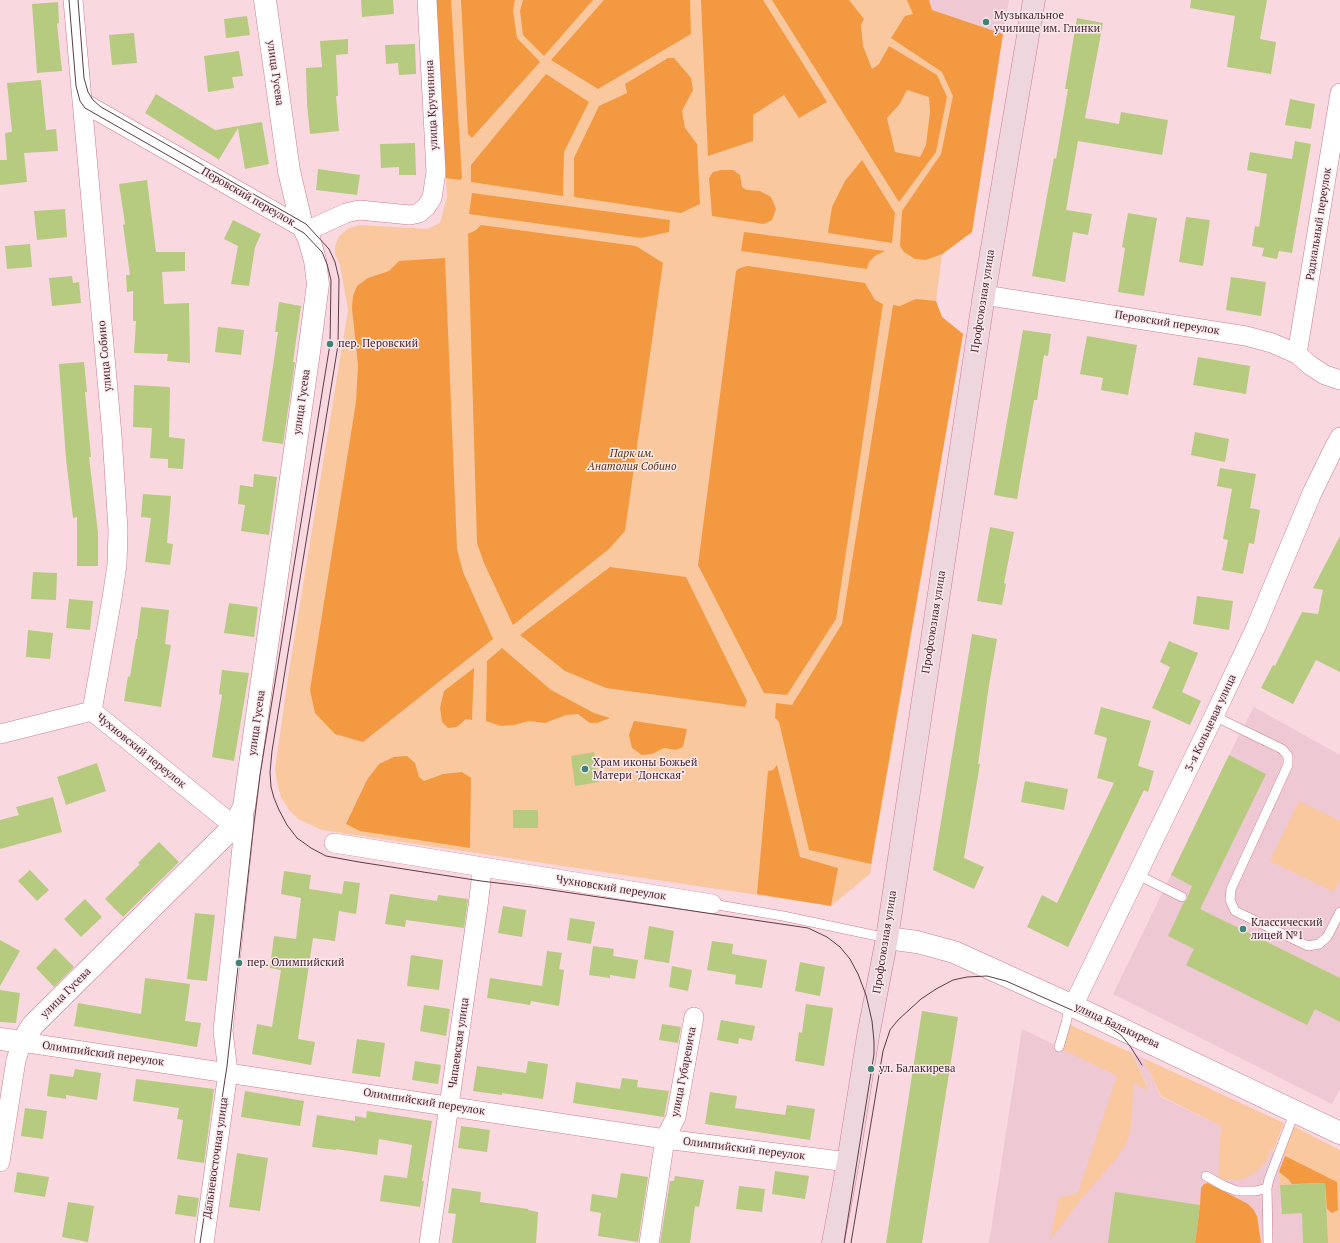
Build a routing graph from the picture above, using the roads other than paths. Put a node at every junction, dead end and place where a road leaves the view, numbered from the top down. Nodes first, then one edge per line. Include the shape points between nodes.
1 (73, 0) edge
2 (265, 0) edge
3 (426, 0) edge
4 (1034, 0) edge
5 (1340, 93) edge
6 (82, 102) junction
7 (426, 208) joint
8 (304, 229) junction
9 (984, 295) junction
10 (1297, 354) junction
11 (1340, 380) edge
12 (1340, 437) edge
13 (92, 711) junction
14 (1214, 716) junction
15 (0, 734) edge
16 (240, 824) junction
17 (334, 843) dead end
18 (481, 867) junction
19 (1138, 875) junction
20 (1182, 898) dead end
21 (712, 904) joint
22 (1340, 912) edge
23 (887, 938) junction
24 (1072, 1005) junction
25 (694, 1017) dead end
26 (0, 1039) edge
27 (22, 1042) junction
28 (1059, 1047) dead end
29 (228, 1072) junction
30 (450, 1106) junction
31 (1295, 1111) junction
32 (1339, 1130) edge
33 (665, 1139) junction
34 (0, 1162) edge
35 (848, 1162) junction
36 (1206, 1176) dead end
37 (1267, 1188) junction
38 (204, 1243) edge
39 (429, 1243) edge
40 (649, 1243) edge
41 (833, 1243) edge
42 (1268, 1243) edge

1 - 6 street, улица Собино
2 - 8 street, улица Гусева via 288,171
3 - 7 street, улица Кручинина via 436,172 432,198
4 - 9 main road, Профсоюзная улица
5 - 10 street, Радиальный переулок
6 - 8 street, Перовский переулок
6 - 13 street, улица Собино via 118,530 117,565
7 - 8 street, Перовский переулок via 410,215 359,210 311,229
8 - 16 street, улица Гусева via 310,239 318,284
9 - 10 street, Перовский переулок via 1246,336 1272,343
9 - 23 main road, Профсоюзная улица
10 - 11 street, Перовский переулок via 1324,375
12 - 14 street, 3-я Кольцевая улица via 1312,493 1256,627
13 - 15 street, Чухновский переулок
13 - 16 street, Чухновский переулок
14 - 19 street, 3-я Кольцевая улица
14 - 22 lane via 1282,749 1288,756 1288,765 1231,889 1230,900 1235,910 1308,946 1320,944 1327,937
16 - 27 street, улица Гусева via 32,1026
16 - 29 street, улица Гусева via 223,1031
17 - 18 street, Чухновский переулок
18 - 21 street, Чухновский переулок
18 - 30 street, Чапаевская улица via 478,906
19 - 20 lane
19 - 24 street, 3-я Кольцевая улица
21 - 23 lane, Чухновский переулок
23 - 24 street, улица Балакирева via 917,942 954,952
23 - 35 main road, Профсоюзная улица
24 - 28 lane
24 - 31 street, улица Балакирева
25 - 33 street, улица Губаревича via 676,1117
26 - 27 street, Олимпийский переулок
27 - 29 street, Олимпийский переулок
27 - 34 street via 16,1060
29 - 30 street, Олимпийский переулок
29 - 38 street, Дальневосточная улица
30 - 33 street, Олимпийский переулок
30 - 39 street, Чапаевская улица
31 - 32 street, улица Балакирева
31 - 37 lane via 1271,1171
33 - 35 street, Олимпийский переулок
33 - 40 street, улица Губаревича
35 - 41 main road, Профсоюзная улица
36 - 37 lane via 1237,1191
37 - 42 lane

